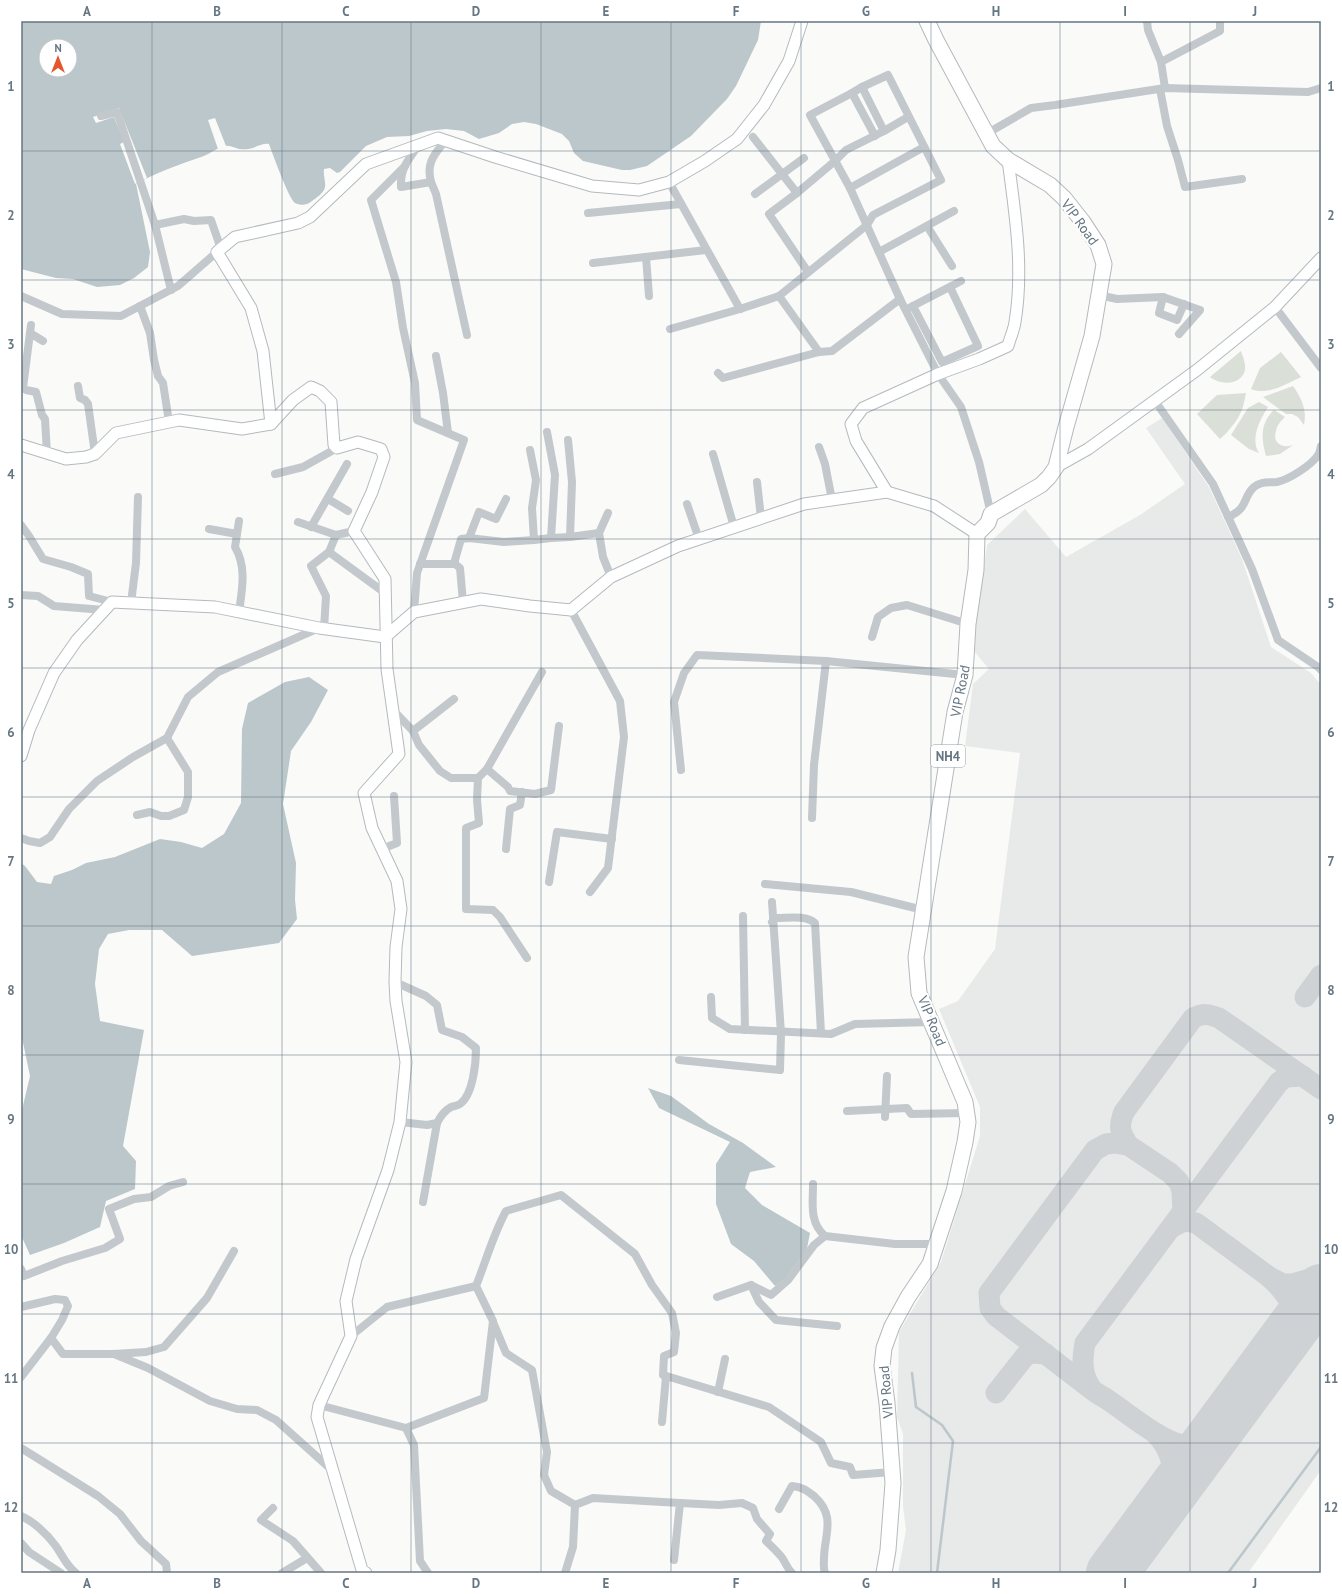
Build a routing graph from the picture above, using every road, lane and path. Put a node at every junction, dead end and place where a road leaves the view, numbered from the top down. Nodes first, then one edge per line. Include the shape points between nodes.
1 (802, 21) edge
2 (927, 21) edge
3 (1147, 21) edge
4 (1220, 21) edge
5 (1161, 62) junction
6 (862, 88) junction
7 (1321, 88) edge
8 (1162, 89) junction
9 (852, 93) junction
10 (101, 116) dead end
11 (908, 117) junction
12 (884, 131) junction
13 (986, 134) junction
14 (875, 136) junction
15 (753, 137) dead end
16 (445, 141) junction
17 (418, 146) junction
18 (924, 147) junction
19 (804, 158) dead end
20 (1008, 160) junction
21 (835, 161) junction
22 (405, 166) junction
23 (783, 174) junction
24 (1242, 179) dead end
25 (431, 182) junction
26 (669, 182) junction
27 (850, 188) junction
28 (797, 193) junction
29 (754, 194) dead end
30 (681, 204) junction
31 (954, 211) dead end
32 (588, 213) dead end
33 (154, 225) junction
34 (867, 225) junction
35 (927, 226) junction
36 (706, 250) junction
37 (219, 251) junction
38 (879, 252) junction
39 (646, 257) junction
40 (1321, 258) edge
41 (594, 263) dead end
42 (952, 266) dead end
43 (808, 272) junction
44 (961, 281) dead end
45 (950, 287) junction
46 (171, 290) junction
47 (1099, 295) junction
48 (21, 296) edge
49 (649, 296) dead end
50 (779, 296) junction
51 (1163, 296) junction
52 (900, 300) junction
53 (1184, 304) junction
54 (140, 306) junction
55 (913, 306) junction
56 (1275, 307) junction
57 (740, 309) junction
58 (905, 310) junction
59 (670, 330) dead end
60 (1179, 334) dead end
61 (468, 336) dead end
62 (43, 341) dead end
63 (819, 352) junction
64 (436, 356) dead end
65 (1321, 368) edge
66 (718, 373) dead end
67 (938, 374) junction
68 (78, 386) dead end
69 (1155, 401) junction
70 (169, 422) junction
71 (271, 424) junction
72 (547, 432) dead end
73 (448, 433) junction
74 (568, 440) dead end
75 (21, 444) edge
76 (1321, 446) edge
77 (819, 447) dead end
78 (337, 448) junction
79 (530, 450) dead end
80 (47, 454) junction
81 (95, 454) junction
82 (713, 454) dead end
83 (347, 464) dead end
84 (1056, 467) junction
85 (275, 474) dead end
86 (757, 482) dead end
87 (887, 492) junction
88 (138, 497) dead end
89 (328, 498) junction
90 (506, 499) dead end
91 (832, 500) junction
92 (688, 504) dead end
93 (348, 511) dead end
94 (608, 513) dead end
95 (991, 514) junction
96 (1228, 517) junction
97 (761, 518) junction
98 (239, 521) dead end
99 (298, 522) dead end
100 (21, 525) edge
101 (311, 527) junction
102 (734, 527) junction
103 (210, 529) dead end
104 (354, 531) junction
105 (599, 533) junction
106 (237, 534) junction
107 (977, 534) junction
108 (336, 535) junction
109 (570, 537) junction
110 (469, 538) junction
111 (551, 538) junction
112 (699, 539) junction
113 (534, 540) junction
114 (329, 552) junction
115 (420, 564) junction
116 (455, 564) junction
117 (611, 577) junction
118 (386, 593) junction
119 (21, 595) edge
120 (463, 602) junction
121 (131, 603) junction
122 (108, 606) junction
123 (571, 610) junction
124 (239, 612) junction
125 (414, 612) junction
126 (968, 624) junction
127 (321, 629) junction
128 (386, 637) junction
129 (872, 638) dead end
130 (826, 661) junction
131 (1320, 667) edge
132 (542, 672) dead end
133 (965, 675) junction
134 (454, 699) dead end
135 (393, 710) junction
136 (559, 726) dead end
137 (413, 731) junction
138 (167, 738) junction
139 (21, 756) edge
140 (487, 770) junction
141 (681, 770) dead end
142 (478, 778) junction
143 (522, 792) junction
144 (394, 796) dead end
145 (137, 815) dead end
146 (812, 818) dead end
147 (21, 838) edge
148 (612, 839) junction
149 (382, 849) junction
150 (506, 849) dead end
151 (549, 882) dead end
152 (765, 884) dead end
153 (590, 892) dead end
154 (772, 902) dead end
155 (923, 910) junction
156 (743, 916) dead end
157 (772, 922) junction
158 (527, 958) dead end
159 (395, 982) junction
160 (711, 997) dead end
161 (932, 1022) junction
162 (745, 1030) junction
163 (781, 1033) junction
164 (821, 1033) junction
165 (679, 1060) dead end
166 (888, 1076) dead end
167 (847, 1111) dead end
168 (885, 1113) junction
169 (967, 1113) junction
170 (400, 1122) junction
171 (436, 1124) junction
172 (183, 1182) dead end
173 (813, 1184) dead end
174 (423, 1202) dead end
175 (825, 1236) junction
176 (936, 1244) junction
177 (234, 1251) dead end
178 (21, 1269) edge
179 (751, 1285) junction
180 (476, 1286) junction
181 (717, 1297) dead end
182 (21, 1307) edge
183 (493, 1321) junction
184 (837, 1326) dead end
185 (351, 1336) junction
186 (51, 1338) junction
187 (114, 1354) junction
188 (725, 1359) dead end
189 (666, 1376) junction
190 (21, 1377) edge
191 (718, 1392) junction
192 (319, 1405) junction
193 (662, 1422) dead end
194 (406, 1428) junction
195 (21, 1448) edge
196 (334, 1472) junction
197 (892, 1472) junction
198 (680, 1503) junction
199 (575, 1505) junction
200 (273, 1508) dead end
201 (779, 1509) dead end
202 (21, 1516) edge
203 (21, 1543) edge
204 (307, 1558) junction
205 (674, 1560) dead end
206 (70, 1572) edge
207 (363, 1572) edge
208 (61, 1573) edge
209 (167, 1573) edge
210 (282, 1573) edge
211 (321, 1573) edge
212 (428, 1573) edge
213 (565, 1573) edge
214 (792, 1573) edge
215 (825, 1573) edge
216 (884, 1573) edge

1 - 26 street via 789,61 764,105 737,139
2 - 13 highway, VIP Road
3 - 5 street
4 - 5 street via 1220,31
5 - 8 street
6 - 9 street
6 - 11 street via 888,75
6 - 12 street
7 - 8 street via 1308,92
8 - 13 street via 1031,108
8 - 24 street via 1167,126 1185,187
9 - 14 street
9 - 21 street via 810,115
10 - 33 street via 117,112
11 - 12 street
11 - 18 street
12 - 14 street
13 - 20 highway, VIP Road via 993,146
14 - 21 street via 846,150
15 - 23 street
16 - 17 street via 438,138
16 - 25 street via 434,156 428,172
16 - 26 street via 592,186 639,190
17 - 22 street
17 - 37 street via 366,164 310,216 298,223 235,237
18 - 27 street
18 - 34 street via 941,180 873,215
19 - 23 street
20 - 47 highway, VIP Road via 1050,185 1064,198 1091,234 1098,245 1104,264
20 - 67 street via 1019,244 1016,316 1008,346
21 - 27 street
21 - 28 street
22 - 25 street via 400,177 401,187
22 - 73 street via 371,200 396,282 415,383 418,420
23 - 28 street
23 - 29 street
25 - 61 street via 436,194
26 - 30 street
27 - 34 street
28 - 43 street via 769,214
30 - 32 street
30 - 36 street
31 - 35 street
33 - 37 street via 184,219 211,220
33 - 46 street
34 - 38 street
34 - 43 street
35 - 38 street
35 - 42 street
36 - 39 street
36 - 57 street
37 - 46 street
37 - 71 street via 251,308 263,351
38 - 52 street
39 - 41 street
39 - 49 street
40 - 56 street, VIP Road
43 - 50 street
44 - 45 street
45 - 55 street
45 - 55 street via 978,346 942,362
46 - 54 street
47 - 51 street via 1116,299
47 - 84 highway, VIP Road via 1092,336
48 - 54 street via 62,314 121,316
50 - 57 street
50 - 63 street
51 - 53 street
51 - 53 street via 1159,313 1176,320
52 - 58 street
52 - 63 street via 832,351
53 - 60 street via 1200,310
54 - 70 street via 150,333 158,376 163,383
55 - 58 street
56 - 65 street
56 - 69 street, VIP Road
57 - 59 street
58 - 67 street
62 - 80 street via 31,329 23,388 36,392 45,419
63 - 66 street via 723,378
64 - 73 street
67 - 87 street via 863,408 851,424 856,442
67 - 95 street via 961,407 979,462
68 - 81 street via 80,398 88,404
69 - 84 street, VIP Road via 1088,449
69 - 96 street via 1213,484
70 - 71 street via 179,420 242,429
70 - 81 street via 116,433
71 - 78 street via 293,400 311,387 320,391 331,402 334,446
72 - 111 street via 555,474
73 - 115 street via 464,440
74 - 109 street via 572,482
75 - 80 street
76 - 96 street via 1318,455 1297,473 1278,482 1262,482 1253,488 1243,507
77 - 91 street
78 - 85 street via 303,467
78 - 104 street via 358,442 381,449 384,457 372,492
79 - 113 street via 536,480 532,508
80 - 81 street via 66,459
82 - 102 street
83 - 89 street
84 - 95 highway, VIP Road via 1041,485
86 - 97 street
87 - 91 street
87 - 107 street via 934,506
88 - 121 street via 136,563
89 - 93 street
89 - 101 street
90 - 110 street via 496,519 479,512
91 - 97 street via 804,504
92 - 112 street
94 - 105 street
95 - 107 highway, VIP Road via 988,523
96 - 131 street via 1252,569 1278,640
97 - 102 street
98 - 106 street
99 - 101 street
100 - 122 street via 43,559 88,574 89,596
101 - 108 street
102 - 112 street
103 - 106 street
104 - 108 street
104 - 118 street via 386,579
105 - 109 street
105 - 117 street via 603,557
106 - 124 street via 235,547 240,555 244,577
107 - 126 highway, VIP Road / NH4 via 976,570
108 - 114 street
109 - 111 street
110 - 113 street via 504,542
110 - 116 street via 461,539
111 - 113 street
112 - 117 street
114 - 118 street
114 - 127 street via 311,566 326,596
115 - 116 street
115 - 125 street
116 - 120 street via 460,568
117 - 123 street
118 - 128 street
119 - 122 street via 38,596 54,606
120 - 123 street via 481,599
120 - 125 street
121 - 122 street
121 - 124 street via 215,607
122 - 139 street via 78,640 54,674 29,730
123 - 148 street via 620,701 624,737
124 - 127 street
125 - 128 street
126 - 129 street via 907,605 891,608 878,617
126 - 133 highway, VIP Road / NH4
127 - 128 street
127 - 138 street via 218,672 188,697
128 - 135 street via 387,669
130 - 133 street
130 - 141 street via 697,655 684,673 674,702
130 - 146 street via 814,765
132 - 140 street
133 - 155 highway, VIP Road / NH4 via 955,712
134 - 137 street
135 - 137 street
135 - 149 street via 399,754 364,793 372,828
136 - 143 street via 551,790 535,794
137 - 142 street via 419,745 440,771 451,778
138 - 145 street via 188,772 188,797 184,810 169,816 150,812
138 - 147 street via 97,781 69,809 50,836 40,843
140 - 142 street
140 - 143 street via 508,786 510,791
142 - 158 street via 479,822 466,828 466,909 493,910
143 - 150 street via 520,805 510,810
144 - 149 street via 398,843
148 - 151 street via 557,832
148 - 153 street via 608,868
149 - 159 street via 397,881 401,909
152 - 155 street via 851,892
154 - 157 street
155 - 161 highway, VIP Road / NH4 via 916,957 919,993
156 - 162 street
157 - 163 street
157 - 164 street via 776,918 798,918 810,919 815,923
159 - 170 street via 406,1062
159 - 171 street via 426,996 437,1005 442,1030 462,1037 476,1048 476,1061 468,1097 451,1107
160 - 162 street via 712,1018 730,1029
161 - 164 street via 855,1024 831,1034
161 - 169 highway, VIP Road / NH4 via 965,1102
162 - 163 street
163 - 164 street
163 - 165 street via 780,1070
166 - 168 street
167 - 168 street
168 - 169 street via 907,1108 911,1114
169 - 176 highway, VIP Road / NH4 via 965,1142 954,1191
170 - 171 street
170 - 185 street via 388,1170 356,1259 346,1301
171 - 174 street
172 - 178 street via 169,1186 151,1197 134,1199 109,1209 120,1240 105,1248 24,1276
173 - 175 street via 813,1216 819,1231
175 - 176 street via 894,1244
175 - 179 street via 814,1245 788,1280 771,1295
176 - 197 highway, VIP Road / NH4 via 930,1264 892,1326 884,1348 882,1366 888,1403
177 - 187 street via 207,1298 164,1347 146,1352
179 - 181 street
179 - 184 street via 759,1302 776,1320
180 - 183 street
180 - 185 street via 387,1307
180 - 189 street via 496,1230 506,1211 561,1195 634,1254 672,1313 676,1333 674,1352 664,1356 663,1375
182 - 186 street via 56,1299 65,1300 68,1306
183 - 194 street via 484,1398
183 - 199 street via 506,1353 532,1370 547,1452 544,1475 551,1491
185 - 192 street
186 - 187 street via 63,1354
186 - 190 street
187 - 196 street via 148,1368 210,1401 263,1413 276,1420
188 - 191 street
189 - 191 street
189 - 193 street
191 - 197 street via 769,1407 821,1442 831,1462 850,1467 854,1475
192 - 194 street
192 - 196 street via 317,1417
194 - 212 street via 414,1445 420,1561
195 - 209 street via 98,1496 120,1514 140,1541 166,1564
196 - 207 street
197 - 216 highway, VIP Road / NH4 via 888,1550
198 - 199 street via 593,1498
198 - 205 street
198 - 214 street via 742,1503 753,1508 757,1518 770,1534 766,1541 776,1550
199 - 213 street via 573,1547
200 - 204 street via 260,1520 293,1542
201 - 215 street via 792,1486 803,1487 818,1500 827,1514
202 - 206 street via 54,1543
203 - 208 street via 29,1552
204 - 210 street
204 - 211 street

